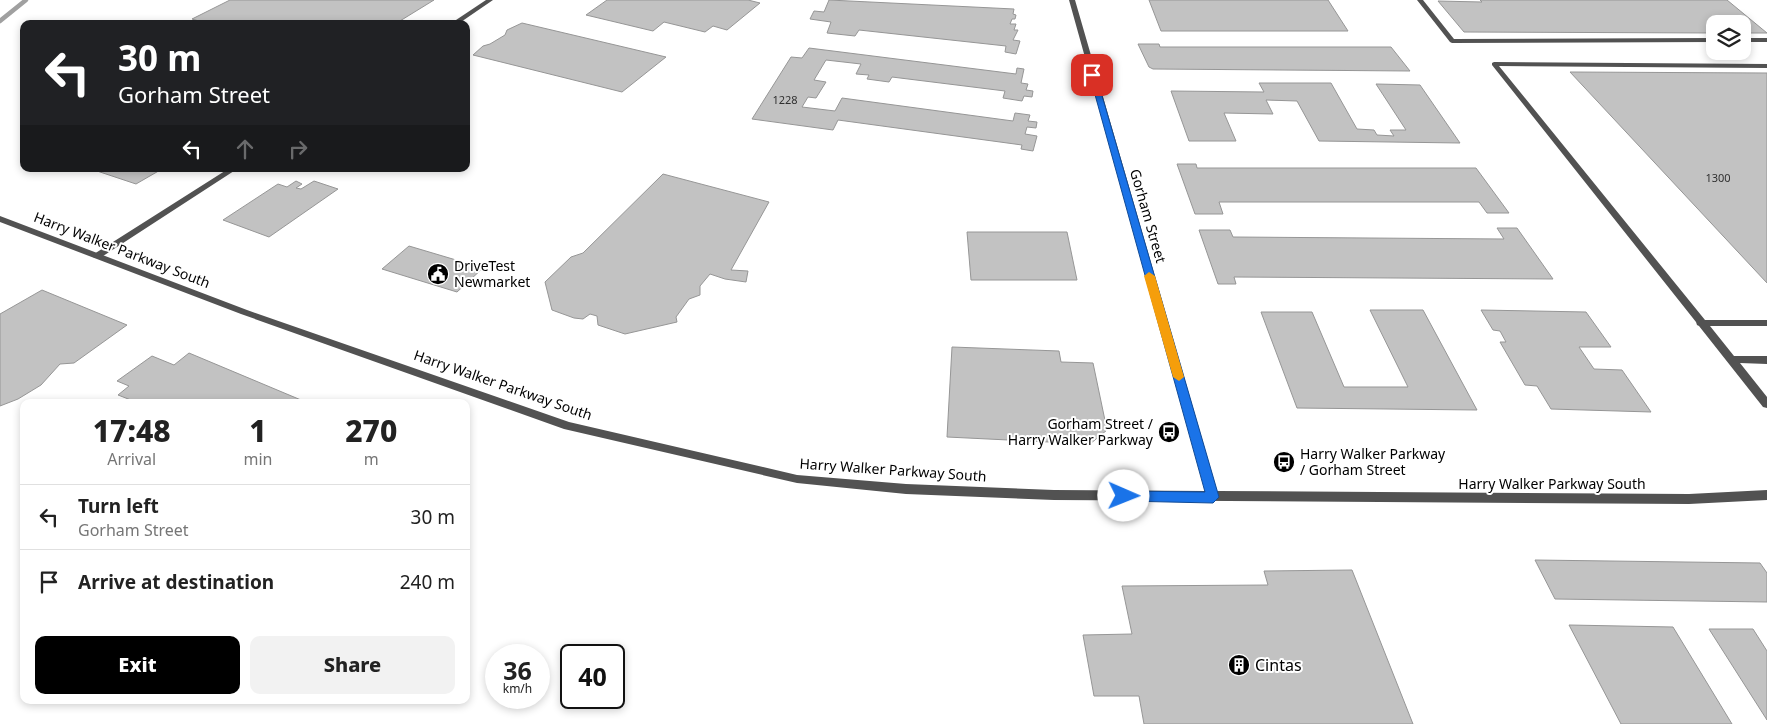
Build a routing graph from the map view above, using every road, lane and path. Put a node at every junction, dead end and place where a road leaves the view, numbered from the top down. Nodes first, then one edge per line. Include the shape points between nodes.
1 (490, 0) edge
2 (1072, 0) edge
3 (1420, 0) edge
4 (459, 20) edge
5 (1706, 40) edge
6 (1751, 40) edge
7 (1767, 40) edge
8 (1767, 66) edge
9 (228, 172) edge
10 (0, 219) edge
11 (97, 256) junction
12 (1700, 323) junction
13 (1767, 324) edge
14 (1730, 359) junction
15 (1767, 360) edge
16 (1765, 400) edge
17 (1767, 495) edge
18 (1213, 497) junction

1 - 4 street
2 - 18 street, Gorham Street
3 - 5 street via 1452,41
6 - 7 street
8 - 12 street via 1494,64
9 - 11 street
10 - 11 street, Harry Walker Parkway South
11 - 18 street, Harry Walker Parkway South via 244,312 568,426 797,479 906,489
12 - 13 street
12 - 14 street
14 - 15 street
14 - 16 street
17 - 18 street, Harry Walker Parkway South via 1689,499

